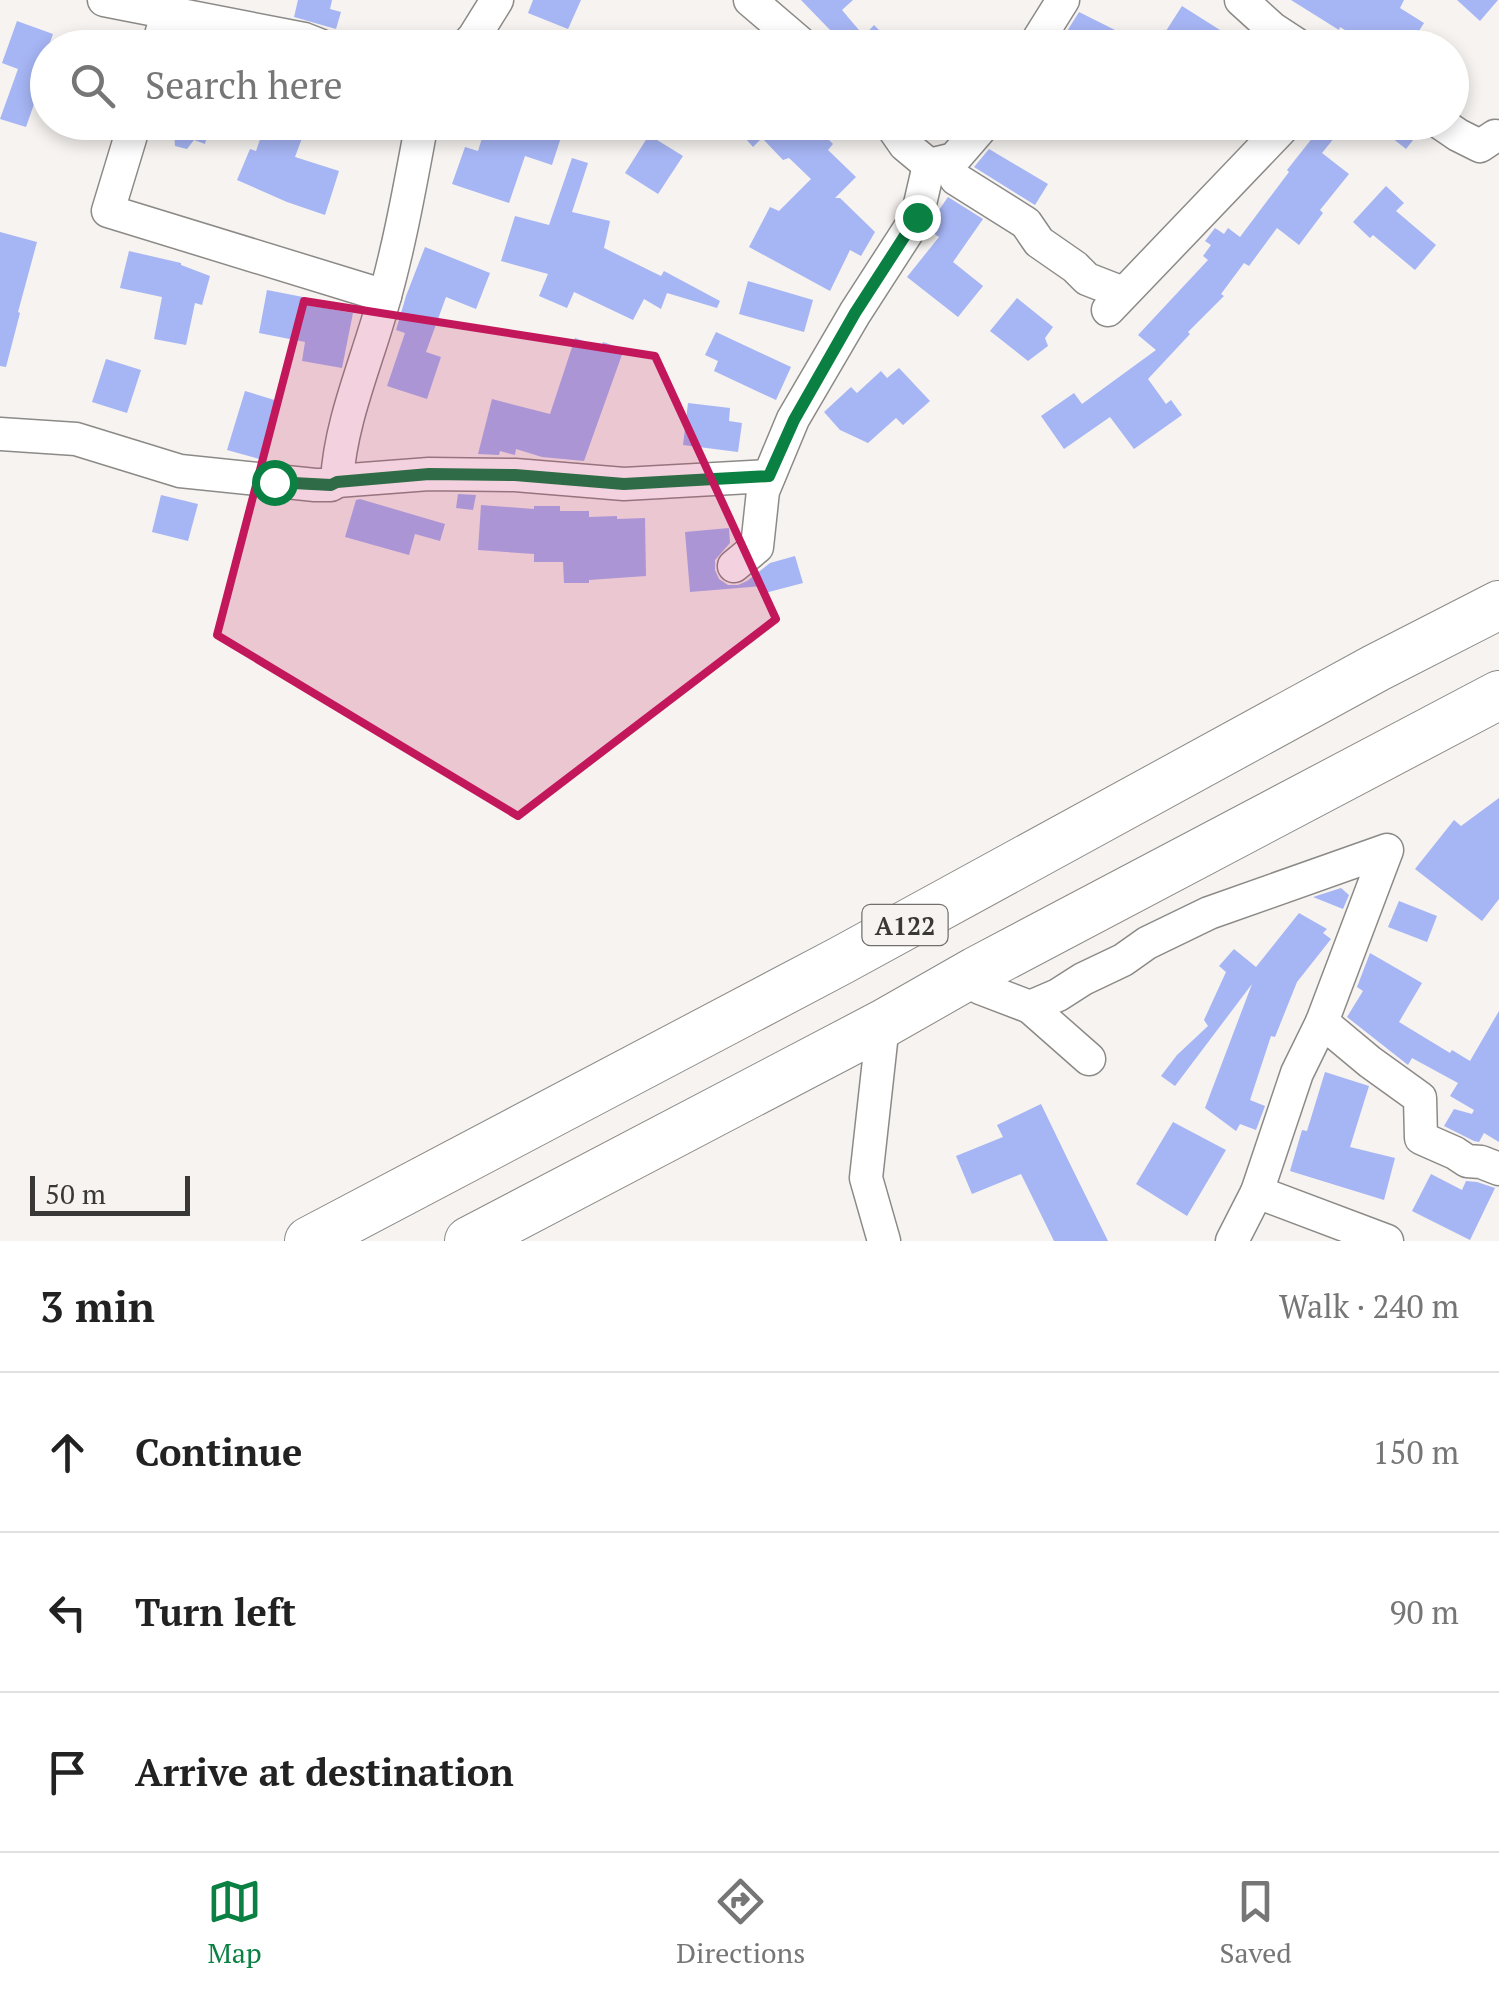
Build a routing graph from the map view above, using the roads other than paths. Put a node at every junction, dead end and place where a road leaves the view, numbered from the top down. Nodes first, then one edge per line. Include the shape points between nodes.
1 (104, 0) edge
2 (497, 0) edge
3 (750, 0) edge
4 (1063, 0) edge
5 (1241, 0) edge
6 (211, 10) edge
7 (168, 12) junction
8 (162, 30) edge
9 (275, 30) edge
10 (478, 30) edge
11 (785, 30) edge
12 (1044, 30) edge
13 (1275, 30) edge
14 (1495, 136) dead end
15 (130, 140) edge
16 (419, 140) edge
17 (902, 140) edge
18 (970, 140) edge
19 (1271, 140) edge
20 (1467, 140) edge
21 (942, 172) junction
22 (385, 296) junction
23 (0, 434) edge
24 (769, 476) junction
25 (337, 482) junction
26 (734, 566) dead end
27 (1499, 605) edge
28 (1499, 695) edge
29 (976, 971) junction
30 (1030, 1007) junction
31 (1322, 1022) junction
32 (883, 1024) junction
33 (1090, 1059) dead end
34 (1499, 1169) edge
35 (1257, 1192) junction
36 (308, 1241) edge
37 (468, 1241) edge
38 (884, 1241) edge
39 (1232, 1241) edge
40 (1387, 1241) edge

1 - 7 street
2 - 10 street
3 - 11 street
4 - 12 street
5 - 13 street
6 - 7 street
6 - 9 street
7 - 8 street
14 - 20 street via 1480,146
15 - 22 street via 108,211
16 - 22 street
17 - 21 street
18 - 21 street
19 - 21 street via 1116,301 1040,242 1026,223
21 - 24 street via 794,420
22 - 25 street via 350,411
23 - 25 street via 76,439 180,471 315,486
24 - 25 street via 624,484 429,474
24 - 26 street via 757,547
27 - 36 highway, A122
28 - 29 highway, A122
29 - 30 street via 980,988
29 - 32 highway, A122
30 - 31 street via 1209,914 1387,850
30 - 33 street
31 - 34 street via 1420,1098 1420,1138
31 - 35 street via 1297,1073
32 - 37 highway, A122
32 - 38 street via 866,1178
35 - 39 street
35 - 40 street

